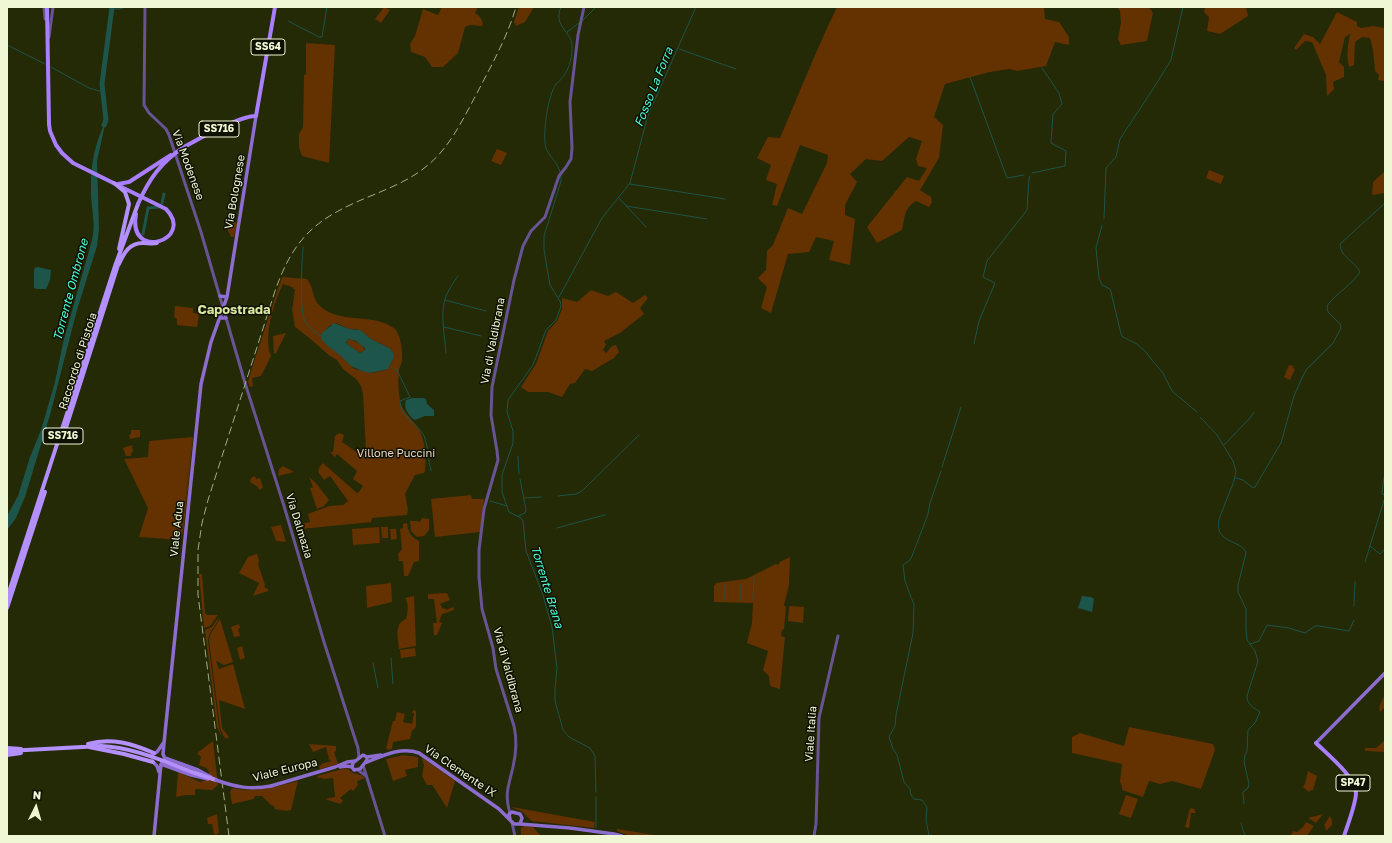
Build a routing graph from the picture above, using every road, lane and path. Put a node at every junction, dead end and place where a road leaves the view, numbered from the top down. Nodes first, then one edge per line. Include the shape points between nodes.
1 (44, 7) edge
2 (47, 7) edge
3 (53, 7) edge
4 (145, 7) edge
5 (275, 7) edge
6 (584, 7) edge
7 (48, 27) junction
8 (48, 39) junction
9 (256, 116) junction
10 (173, 155) junction
11 (114, 183) junction
12 (138, 204) junction
13 (157, 243) junction
14 (117, 265) junction
15 (220, 296) junction
16 (226, 297) junction
17 (223, 308) junction
18 (220, 318) junction
19 (226, 318) junction
20 (7, 598) edge
21 (7, 608) edge
22 (838, 636) dead end
23 (1385, 673) edge
24 (164, 741) junction
25 (1316, 743) joint
26 (85, 746) junction
27 (7, 748) edge
28 (358, 748) junction
29 (29, 750) junction
30 (7, 751) edge
31 (155, 752) junction
32 (7, 755) edge
33 (382, 755) junction
34 (164, 756) junction
35 (365, 756) junction
36 (359, 758) junction
37 (355, 761) junction
38 (154, 763) junction
39 (161, 764) junction
40 (364, 764) junction
41 (169, 767) junction
42 (335, 767) junction
43 (352, 767) junction
44 (358, 770) junction
45 (160, 775) junction
46 (366, 776) junction
47 (206, 777) junction
48 (216, 780) joint
49 (507, 806) junction
50 (501, 810) junction
51 (511, 813) junction
52 (522, 817) junction
53 (510, 819) junction
54 (512, 823) junction
55 (518, 824) junction
56 (532, 824) junction
57 (515, 835) edge
58 (814, 835) edge
59 (154, 836) edge
60 (385, 836) edge
61 (622, 836) edge
62 (1344, 836) edge

1 - 7 street
2 - 7 main road
3 - 8 street
4 - 15 street, Via Modenese via 144,106 169,135
5 - 9 main road, Via Bolognese / SS64
6 - 49 street, Via di Valdibrana via 570,102 572,153 560,175 545,217 531,231 520,254 492,387 491,415 498,460 484,509 478,577 483,614 496,669 516,736
7 - 8 main road
8 - 11 main road via 48,116 50,131 56,145 73,163
9 - 10 main road, Raccordo di Pistoia / SS716, bridge via 206,135
9 - 16 main road, Via Bolognese
10 - 11 main road, bridge via 125,183
10 - 12 main road, Raccordo di Pistoia / SS716, bridge via 156,172
11 - 13 main road via 163,206 168,211 172,221 171,231 166,238
11 - 14 highway via 125,192 129,204
12 - 13 main road via 134,222 137,232 146,241
12 - 14 highway, Raccordo di Pistoia / SS716
13 - 14 highway via 132,245
14 - 20 highway, Raccordo di Pistoia / SS716
14 - 21 highway, Raccordo di Pistoia / SS716
15 - 16 main road
15 - 17 street, Via Modenese
16 - 17 main road, Via Bolognese
17 - 18 main road, Viale Adua
17 - 19 street, Via Dalmazia
18 - 19 main road
18 - 24 main road, Viale Adua via 201,384
19 - 28 street, Via Dalmazia
22 - 58 street, Viale Italia via 819,718
23 - 25 main road
24 - 31 main road, Viale Adua
24 - 34 main road
25 - 62 main road, SP47 via 1355,787
26 - 29 highway
26 - 31 highway via 99,742 116,742
26 - 38 highway
26 - 47 highway, bridge via 117,747
27 - 29 highway
28 - 35 street, Via Dalmazia
28 - 36 street, Via Dalmazia
29 - 30 highway
29 - 32 highway
31 - 34 main road
31 - 38 main road, Viale Adua via 151,757
33 - 35 main road, Via Clemente IX
33 - 40 main road, Via Clemente IX
33 - 50 main road, Via Clemente IX via 404,750 419,753
34 - 39 main road
34 - 47 main road
35 - 36 main road
35 - 40 main road
36 - 37 main road
37 - 42 main road, Viale Europa
37 - 43 main road
38 - 39 main road
38 - 45 main road
39 - 41 main road
39 - 45 main road
40 - 44 main road, Via Clemente IX
40 - 46 street
41 - 45 main road via 163,768
41 - 47 main road
42 - 43 main road
42 - 48 main road, Viale Europa, bridge via 258,788 243,788
43 - 44 main road
44 - 46 street
45 - 59 main road
46 - 60 street
47 - 48 highway
49 - 50 street
49 - 51 street
50 - 51 main road
50 - 53 main road, Via Clemente IX
51 - 52 main road
51 - 53 main road
52 - 55 main road
52 - 56 main road
53 - 54 main road
54 - 55 main road
54 - 57 street
55 - 56 main road
55 - 57 street
56 - 61 main road

